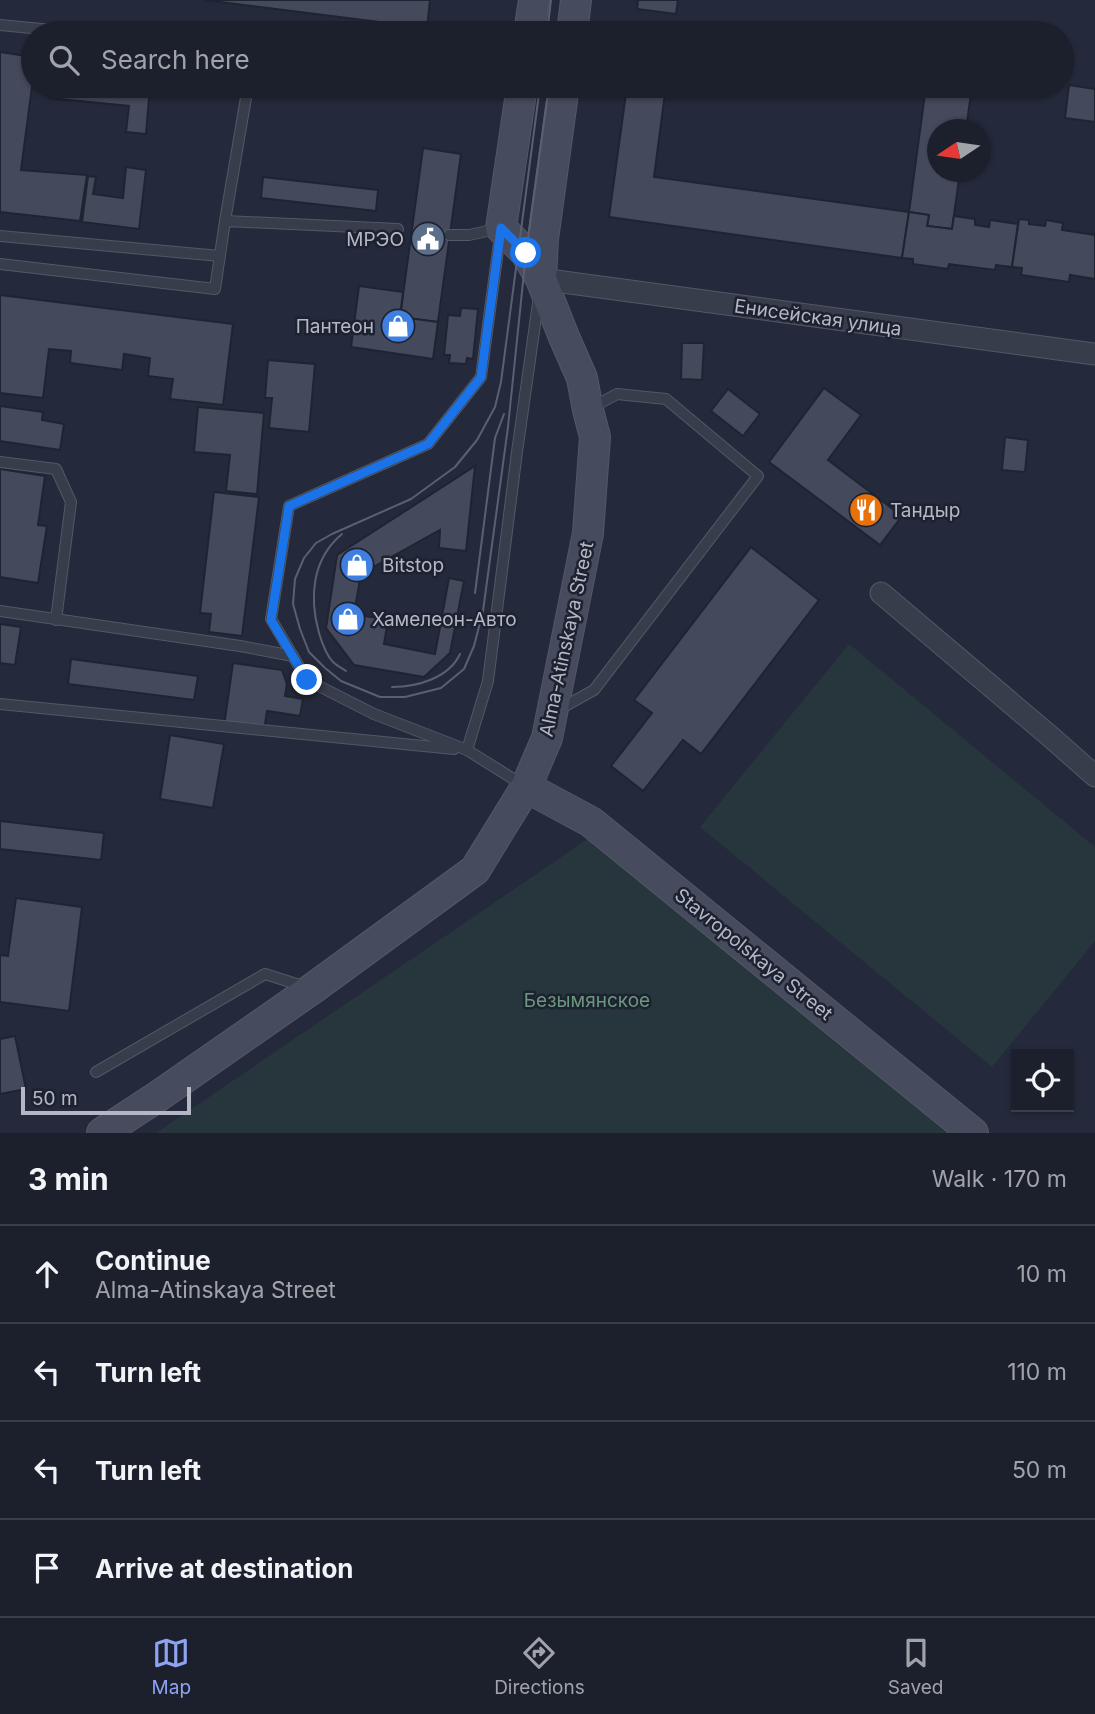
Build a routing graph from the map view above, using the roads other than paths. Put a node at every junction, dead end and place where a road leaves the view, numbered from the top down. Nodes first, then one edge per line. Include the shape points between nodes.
1 (534, 0) edge
2 (576, 0) edge
3 (531, 21) edge
4 (573, 21) edge
5 (0, 25) edge
6 (21, 27) edge
7 (246, 98) edge
8 (520, 98) edge
9 (562, 98) edge
10 (225, 221) junction
11 (501, 228) junction
12 (398, 229) dead end
13 (449, 235) dead end
14 (0, 236) edge
15 (220, 257) junction
16 (0, 264) edge
17 (541, 279) junction
18 (1095, 354) edge
19 (588, 410) junction
20 (0, 462) edge
21 (881, 593) dead end
22 (0, 611) edge
23 (56, 620) junction
24 (293, 656) junction
25 (0, 704) edge
26 (553, 713) junction
27 (467, 750) junction
28 (1095, 776) edge
29 (526, 787) junction
30 (312, 989) junction
31 (96, 1072) dead end
32 (102, 1133) edge
33 (974, 1133) edge

1 - 3 street
2 - 4 street
5 - 6 lane
7 - 10 lane
8 - 11 street
9 - 17 street, Alma-Atinskaya Street
10 - 12 lane
10 - 15 lane
11 - 13 lane
11 - 17 street, Alma-Atinskaya Street via 526,253
11 - 24 lane via 481,377 428,444 289,506 271,620
14 - 15 lane
15 - 16 lane via 215,289
17 - 18 street, Енисейская улица
17 - 19 street, Alma-Atinskaya Street via 582,378
17 - 27 lane via 488,681
19 - 26 street, Alma-Atinskaya Street via 595,436 588,533
19 - 26 lane via 617,394 666,399 758,476 594,690
20 - 23 lane via 56,469 71,502
21 - 28 street
22 - 23 lane
23 - 24 lane
24 - 27 lane via 307,680 374,714
25 - 27 lane
26 - 29 street, Alma-Atinskaya Street
27 - 29 lane
29 - 30 street, Alma-Atinskaya Street via 475,870
29 - 33 street, Stavropolskaya Street via 591,822
30 - 31 lane via 265,974
30 - 32 street, Alma-Atinskaya Street

